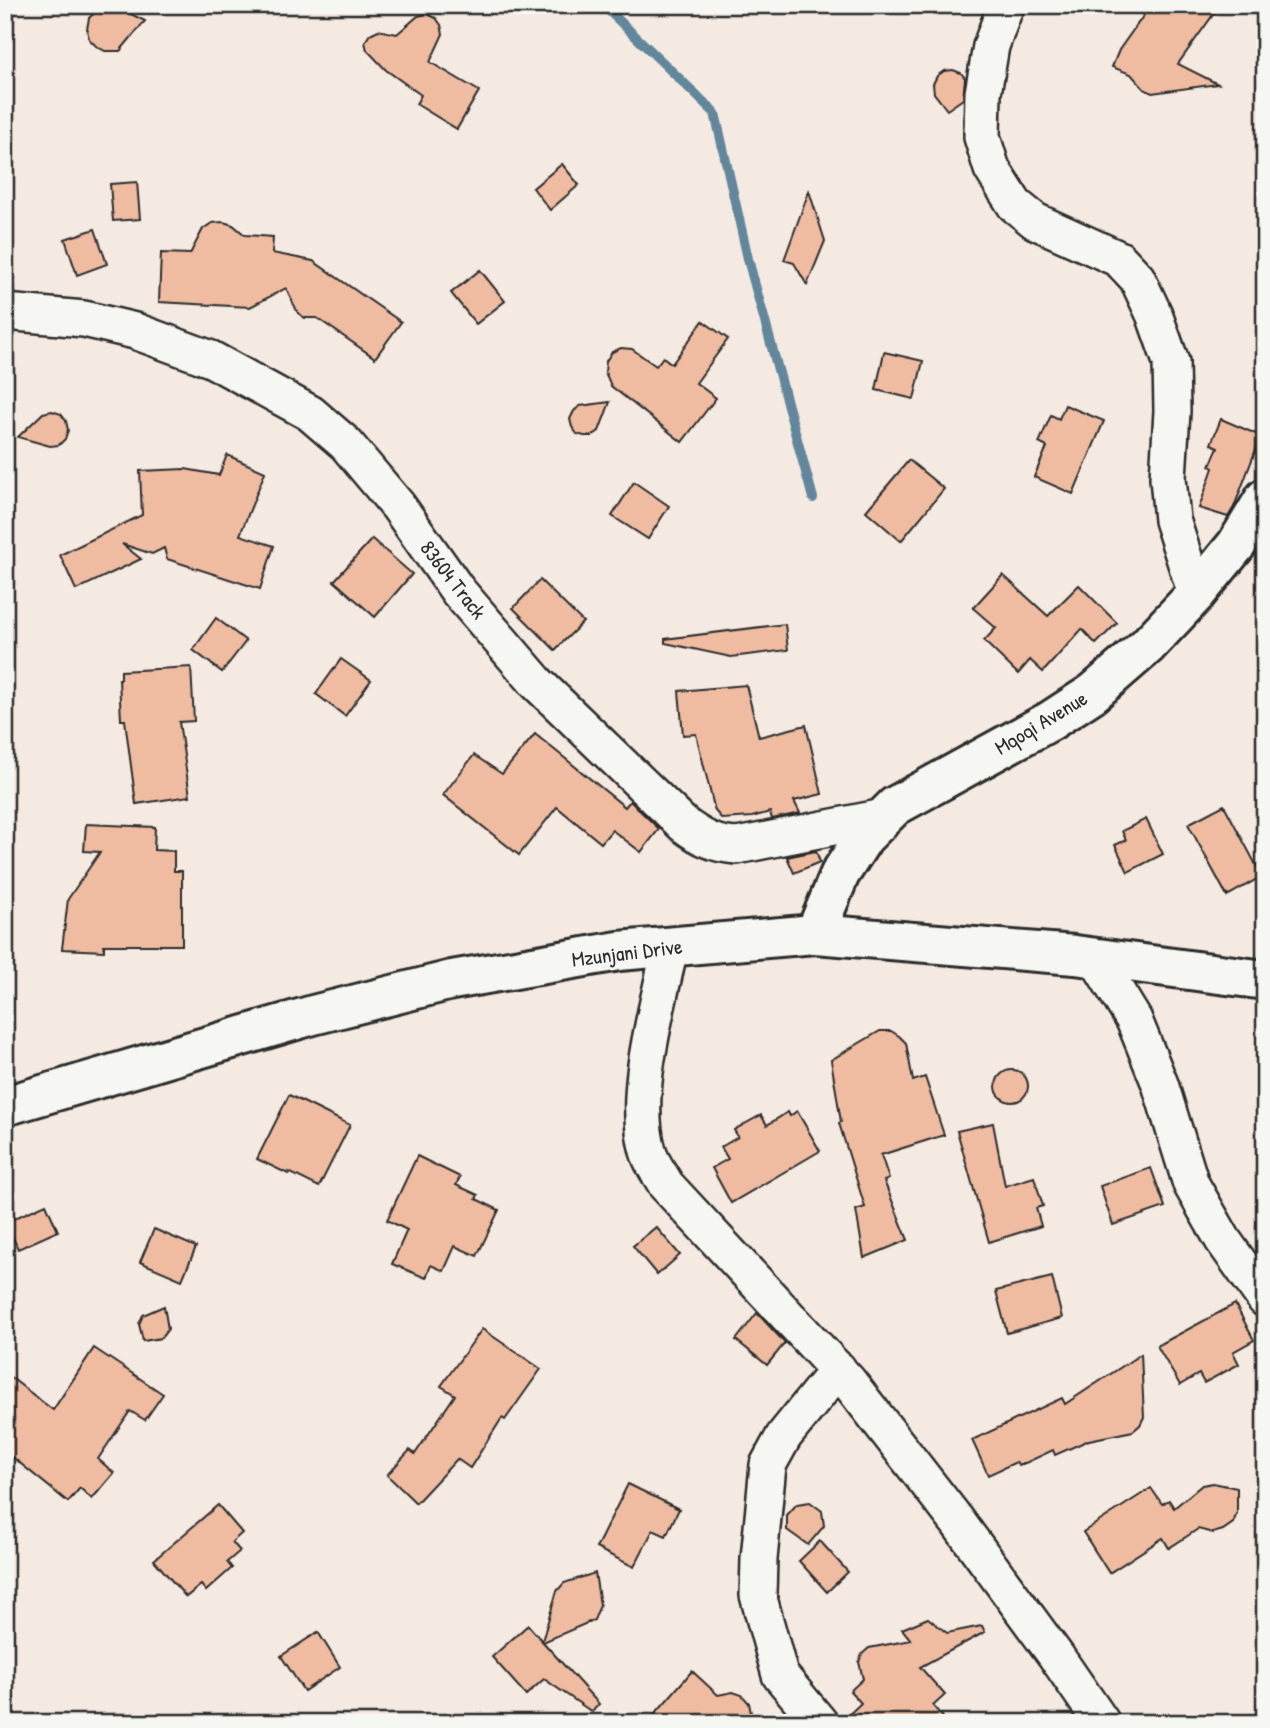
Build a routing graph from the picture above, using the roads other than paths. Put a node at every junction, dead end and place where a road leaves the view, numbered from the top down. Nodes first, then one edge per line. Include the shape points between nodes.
1 (1006, 5) edge
2 (5, 312) edge
3 (1265, 498) edge
4 (1196, 594) junction
5 (884, 817) junction
6 (815, 934) junction
7 (670, 946) junction
8 (1096, 958) junction
9 (1265, 980) edge
10 (5, 1106) edge
11 (1265, 1299) edge
12 (838, 1369) junction
13 (820, 1723) edge
14 (1102, 1723) edge

1 - 4 street via 991,46 984,93 982,137 992,169 1015,205 1035,220 1119,259 1137,278 1171,362 1168,478 1172,520
2 - 5 street, 83604 Track via 84,320 135,331 211,359 310,414 346,444 398,506 458,591 537,683 700,837 737,846
3 - 4 main road, Mqoqi Avenue via 1237,544
4 - 5 main road, Mqoqi Avenue via 1147,646 1093,693 895,806
5 - 6 main road, Mqoqi Avenue via 864,837 840,874
6 - 7 main road, Mzunjani Drive
6 - 8 main road, Mzunjani Drive
7 - 10 main road, Mzunjani Drive via 452,980 313,1014
7 - 12 street via 644,1078 648,1152 666,1185
8 - 9 main road, Mzunjani Drive
8 - 11 street via 1134,1020 1160,1084 1191,1184
12 - 13 street via 784,1436 768,1465 759,1559 758,1595 780,1675
12 - 14 street via 957,1521

